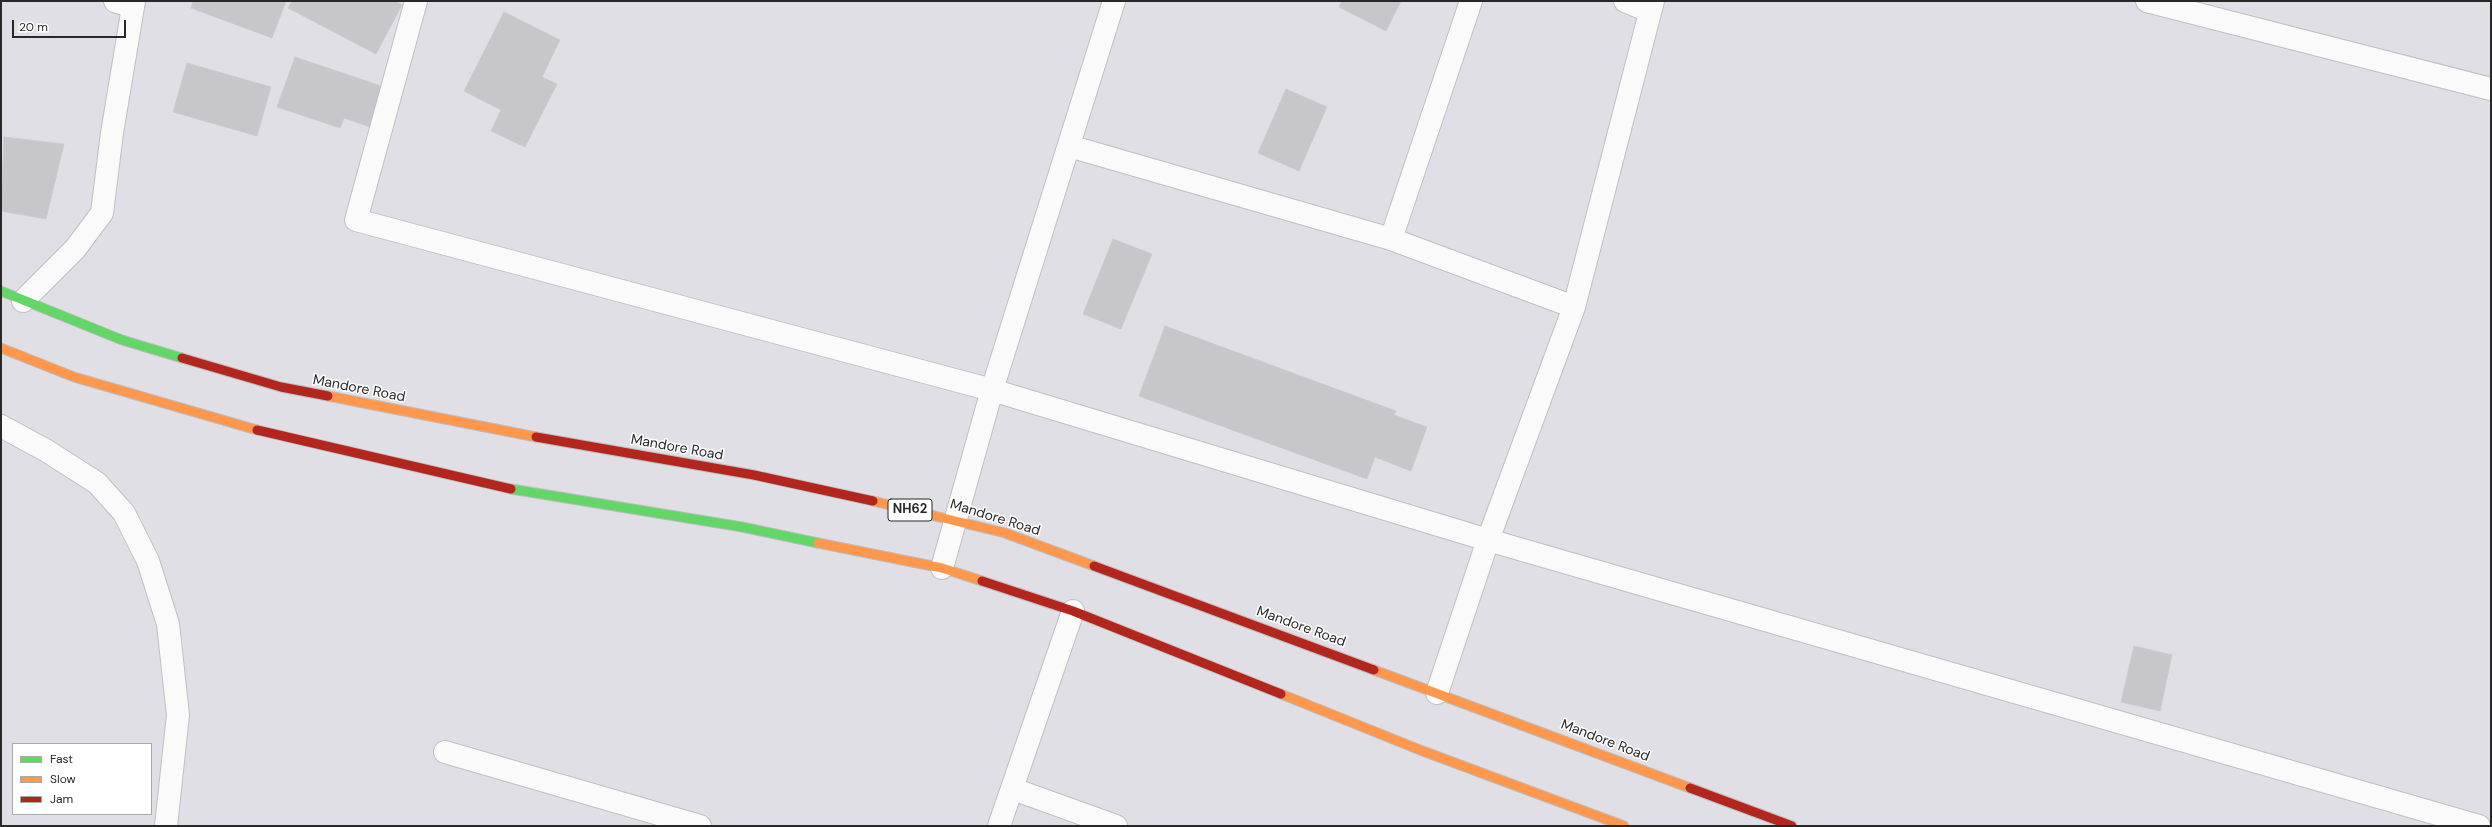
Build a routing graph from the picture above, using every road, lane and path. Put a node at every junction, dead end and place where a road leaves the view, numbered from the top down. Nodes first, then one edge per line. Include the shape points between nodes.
1 (416, 1) edge
2 (1114, 1) edge
3 (1471, 1) edge
4 (1625, 1) edge
5 (2147, 1) edge
6 (127, 3) edge
7 (1651, 6) edge
8 (2491, 89) edge
9 (1068, 146) junction
10 (1392, 239) junction
11 (1, 291) edge
12 (23, 301) junction
13 (1574, 307) junction
14 (1, 348) edge
15 (992, 390) junction
16 (1, 426) edge
17 (954, 519) junction
18 (1488, 540) junction
19 (942, 568) junction
20 (1073, 611) junction
21 (1437, 693) junction
22 (445, 752) dead end
23 (1013, 789) junction
24 (166, 826) edge
25 (700, 826) edge
26 (999, 826) edge
27 (1116, 826) edge
28 (1624, 826) edge
29 (1792, 826) edge
30 (2479, 826) edge

1 - 15 street via 356,220
2 - 9 street
3 - 10 street
4 - 7 street
5 - 8 street
6 - 12 street via 102,213 75,249
7 - 13 street
9 - 10 street
9 - 15 street
10 - 13 street
11 - 12 highway, Mandore Road / NH62
12 - 17 highway, Mandore Road / NH62 via 122,340 280,387 504,432 754,475
13 - 18 street
14 - 19 highway via 74,377 280,437 498,487 742,526
15 - 17 street
15 - 18 street
16 - 24 street via 47,450 97,483 124,513 148,561 168,624 178,716
17 - 19 street
17 - 21 highway, Mandore Road / NH62 via 1006,533
18 - 21 street
18 - 30 street
19 - 20 highway
20 - 23 street
20 - 28 highway via 1420,750
21 - 29 highway, Mandore Road / NH62
22 - 25 street
23 - 26 street
23 - 27 street

